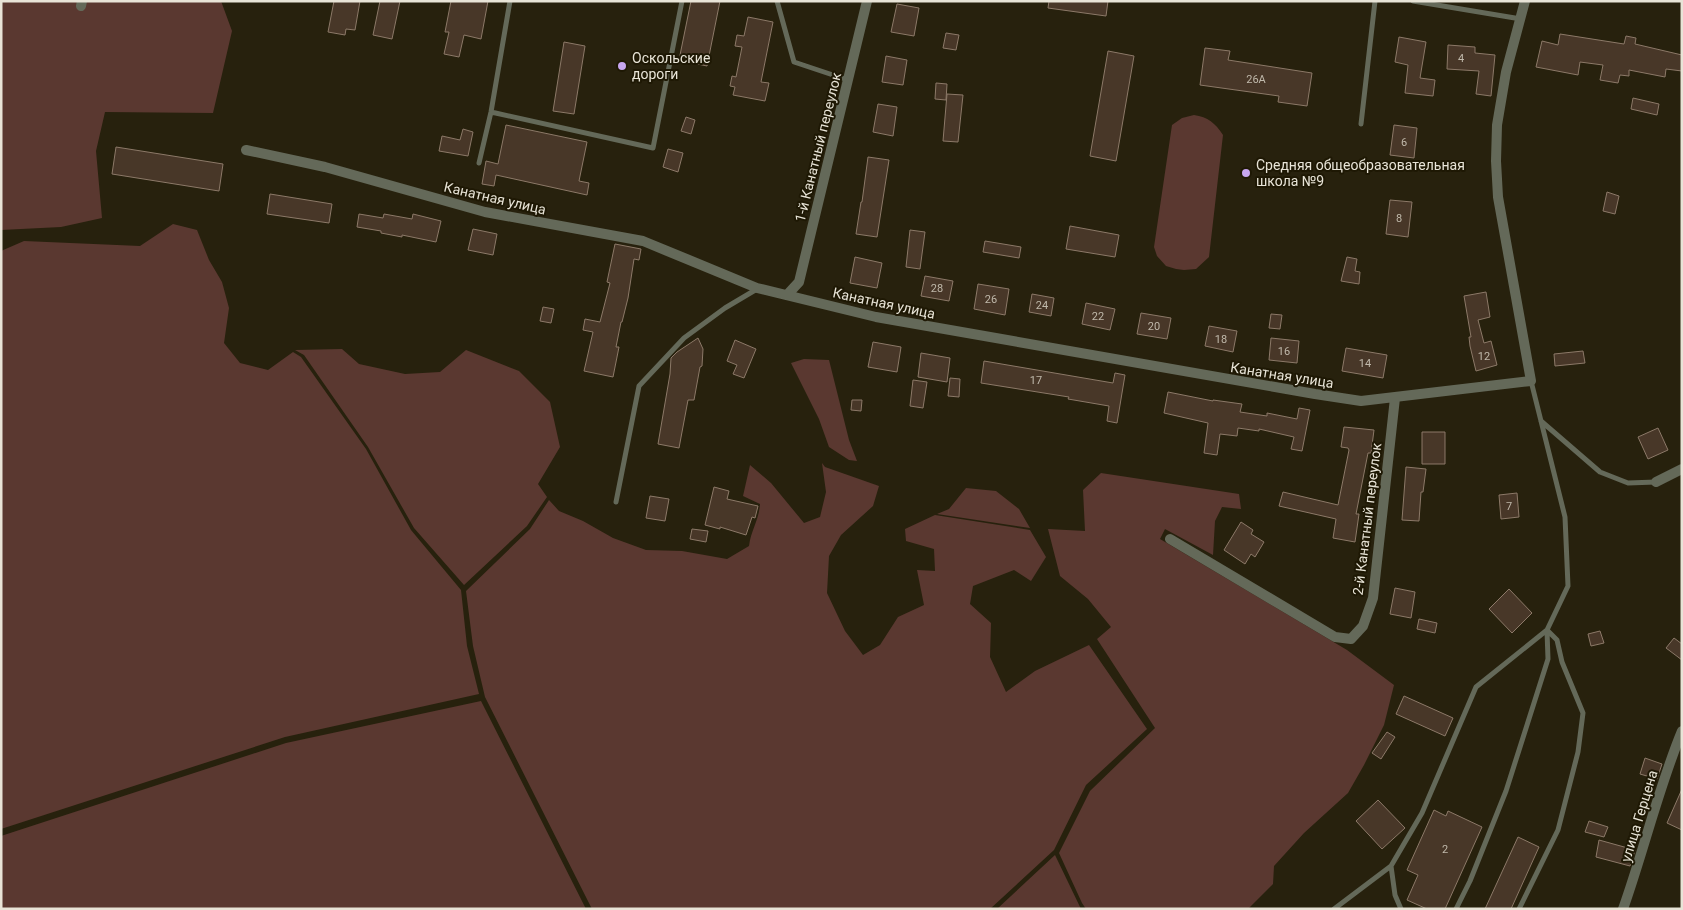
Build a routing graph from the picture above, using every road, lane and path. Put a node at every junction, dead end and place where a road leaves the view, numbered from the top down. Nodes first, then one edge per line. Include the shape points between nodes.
1 (510, 1) edge
2 (682, 1) edge
3 (776, 1) edge
4 (867, 1) edge
5 (1375, 1) edge
6 (1413, 1) edge
7 (1525, 1) edge
8 (1521, 19) junction
9 (849, 80) junction
10 (491, 112) junction
11 (1361, 124) dead end
12 (246, 150) dead end
13 (479, 163) dead end
14 (757, 288) junction
15 (787, 295) junction
16 (1531, 381) junction
17 (1395, 398) junction
18 (1540, 420) junction
19 (1682, 469) edge
20 (1656, 482) joint
21 (616, 502) dead end
22 (1170, 539) dead end
23 (1547, 630) junction
24 (1682, 731) edge
25 (1391, 866) junction
26 (1334, 909) edge
27 (1401, 909) edge
28 (1456, 909) edge
29 (1518, 909) edge
30 (1623, 909) edge

1 - 10 lane
2 - 10 lane via 653,148
3 - 9 lane via 794,62
4 - 9 street, 1-й Канатный переулок
5 - 11 lane
6 - 8 lane
7 - 8 street
8 - 16 street via 1496,125 1496,161 1498,197
9 - 15 street, 1-й Канатный переулок via 799,282
10 - 13 lane
12 - 14 street, Канатная улица via 325,166 485,212 643,241
14 - 15 street, Канатная улица
14 - 21 lane via 684,338 639,386
15 - 17 street, Канатная улица via 876,317 1305,393 1361,401
16 - 17 street, Канатная улица
16 - 18 lane
17 - 22 street, 2-й Канатный переулок via 1373,598 1363,626 1351,639 1336,637
18 - 20 lane via 1600,472 1628,483
18 - 23 lane via 1566,517 1568,586
19 - 20 street
23 - 25 lane via 1476,687 1422,813
23 - 28 lane via 1548,660 1506,791
23 - 29 lane via 1557,640 1562,662 1583,713 1578,752 1558,830
24 - 30 street, улица Герцена
25 - 26 lane
25 - 27 lane via 1395,895

